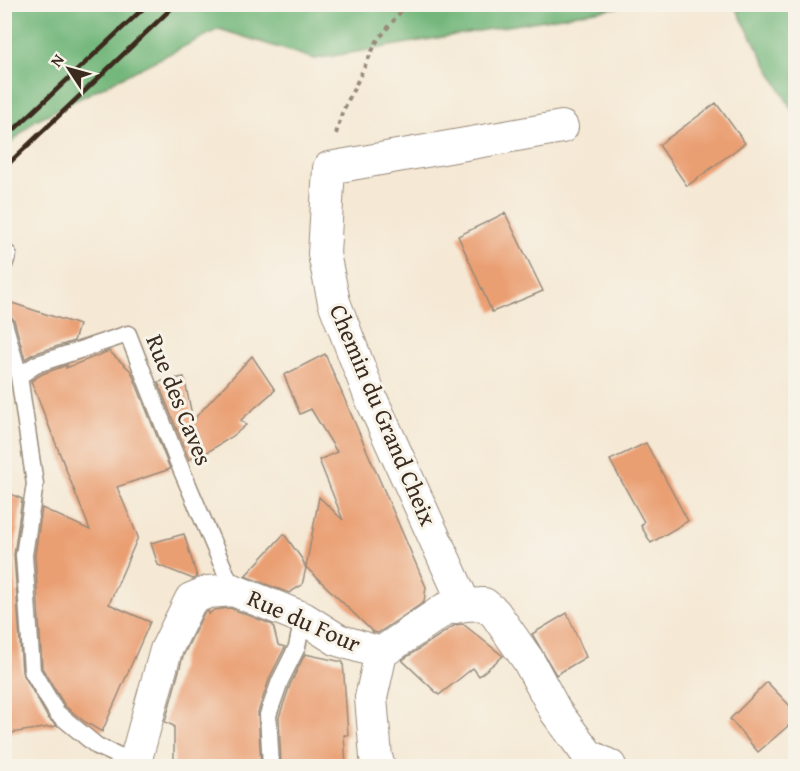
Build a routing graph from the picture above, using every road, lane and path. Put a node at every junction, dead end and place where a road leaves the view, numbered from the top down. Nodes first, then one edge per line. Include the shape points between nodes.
1 (407, 4) edge
2 (562, 127) dead end
3 (329, 168) junction
4 (4, 323) edge
5 (19, 376) junction
6 (233, 590) junction
7 (465, 605) junction
8 (303, 618) junction
9 (381, 653) junction
10 (134, 765) edge
11 (271, 766) edge
12 (379, 766) edge
13 (610, 766) edge

1 - 3 path via 377,41 342,113
2 - 3 street
3 - 7 street, Chemin du Grand Cheix via 324,255 334,302 370,396
4 - 5 lane
5 - 6 lane, Rue des Caves via 37,364 128,334
5 - 10 lane via 35,484 24,555 32,672 57,713 97,746
6 - 8 street, Rue du Four
6 - 10 street, Rue du Four via 208,592 191,599 166,650
7 - 9 street, Rue du Four via 445,609
7 - 13 street via 484,604 495,613 528,660 556,712 588,754
8 - 9 street, Rue du Four via 338,640
8 - 11 lane via 297,647 268,715
9 - 12 street via 371,698

